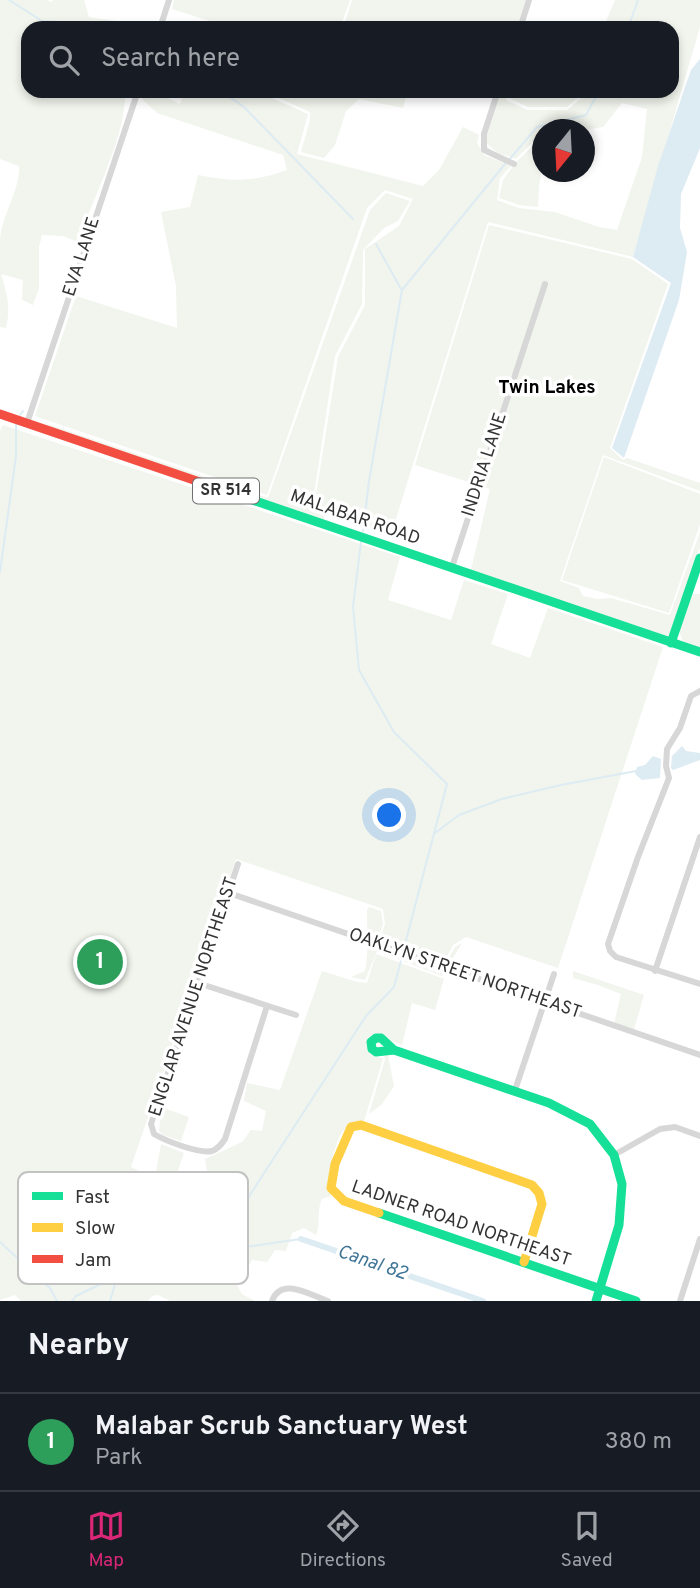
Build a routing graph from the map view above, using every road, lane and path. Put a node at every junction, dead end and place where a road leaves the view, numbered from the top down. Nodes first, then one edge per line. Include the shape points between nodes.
1 (169, 0) edge
2 (529, 0) edge
3 (162, 21) edge
4 (522, 21) edge
5 (136, 98) edge
6 (496, 98) edge
7 (514, 164) dead end
8 (545, 284) dead end
9 (0, 414) edge
10 (27, 423) junction
11 (700, 558) edge
12 (452, 567) junction
13 (671, 643) junction
14 (700, 652) edge
15 (700, 691) edge
16 (700, 837) edge
17 (238, 864) dead end
18 (229, 893) junction
19 (655, 971) junction
20 (554, 974) dead end
21 (198, 983) junction
22 (700, 984) edge
23 (545, 1002) junction
24 (267, 1006) junction
25 (296, 1015) dead end
26 (394, 1050) dead end
27 (700, 1055) edge
28 (515, 1090) junction
29 (700, 1136) edge
30 (614, 1155) junction
31 (700, 1239) edge
32 (524, 1262) junction
33 (599, 1289) junction
34 (272, 1301) edge
35 (328, 1301) edge
36 (596, 1301) edge
37 (636, 1301) edge
38 (680, 1301) edge

1 - 3 street
2 - 4 street
5 - 10 street, EVA LANE
6 - 7 street via 482,142 484,150
8 - 12 street, INDRIA LANE
9 - 10 street, MALABAR ROAD / SR 514
10 - 12 street, MALABAR ROAD / SR 514
11 - 13 street
12 - 13 street, MALABAR ROAD / SR 514
13 - 14 street, MALABAR ROAD / SR 514
15 - 19 street via 691,696 680,728 669,743 669,778 608,944 616,957
16 - 19 street
17 - 18 street, ENGLAR AVENUE NORTHEAST
18 - 21 street, ENGLAR AVENUE NORTHEAST
18 - 23 street, OAKLYN STREET NORTHEAST
19 - 22 street
20 - 23 street
21 - 24 street
21 - 24 street, ENGLAR AVENUE NORTHEAST via 151,1124 158,1137 196,1150 210,1151 225,1139
23 - 27 street, OAKLYN STREET NORTHEAST
23 - 28 street
24 - 25 street
26 - 28 street
28 - 30 street via 590,1124
29 - 30 street via 675,1127 660,1129
30 - 33 street via 622,1184 619,1225
31 - 38 street
32 - 32 street, LADNER ROAD NORTHEAST via 335,1196 330,1185 351,1127 362,1125 535,1186 541,1204
32 - 33 street, LADNER ROAD NORTHEAST
33 - 36 street
33 - 37 street, LADNER ROAD NORTHEAST
34 - 35 street via 281,1288 289,1287

